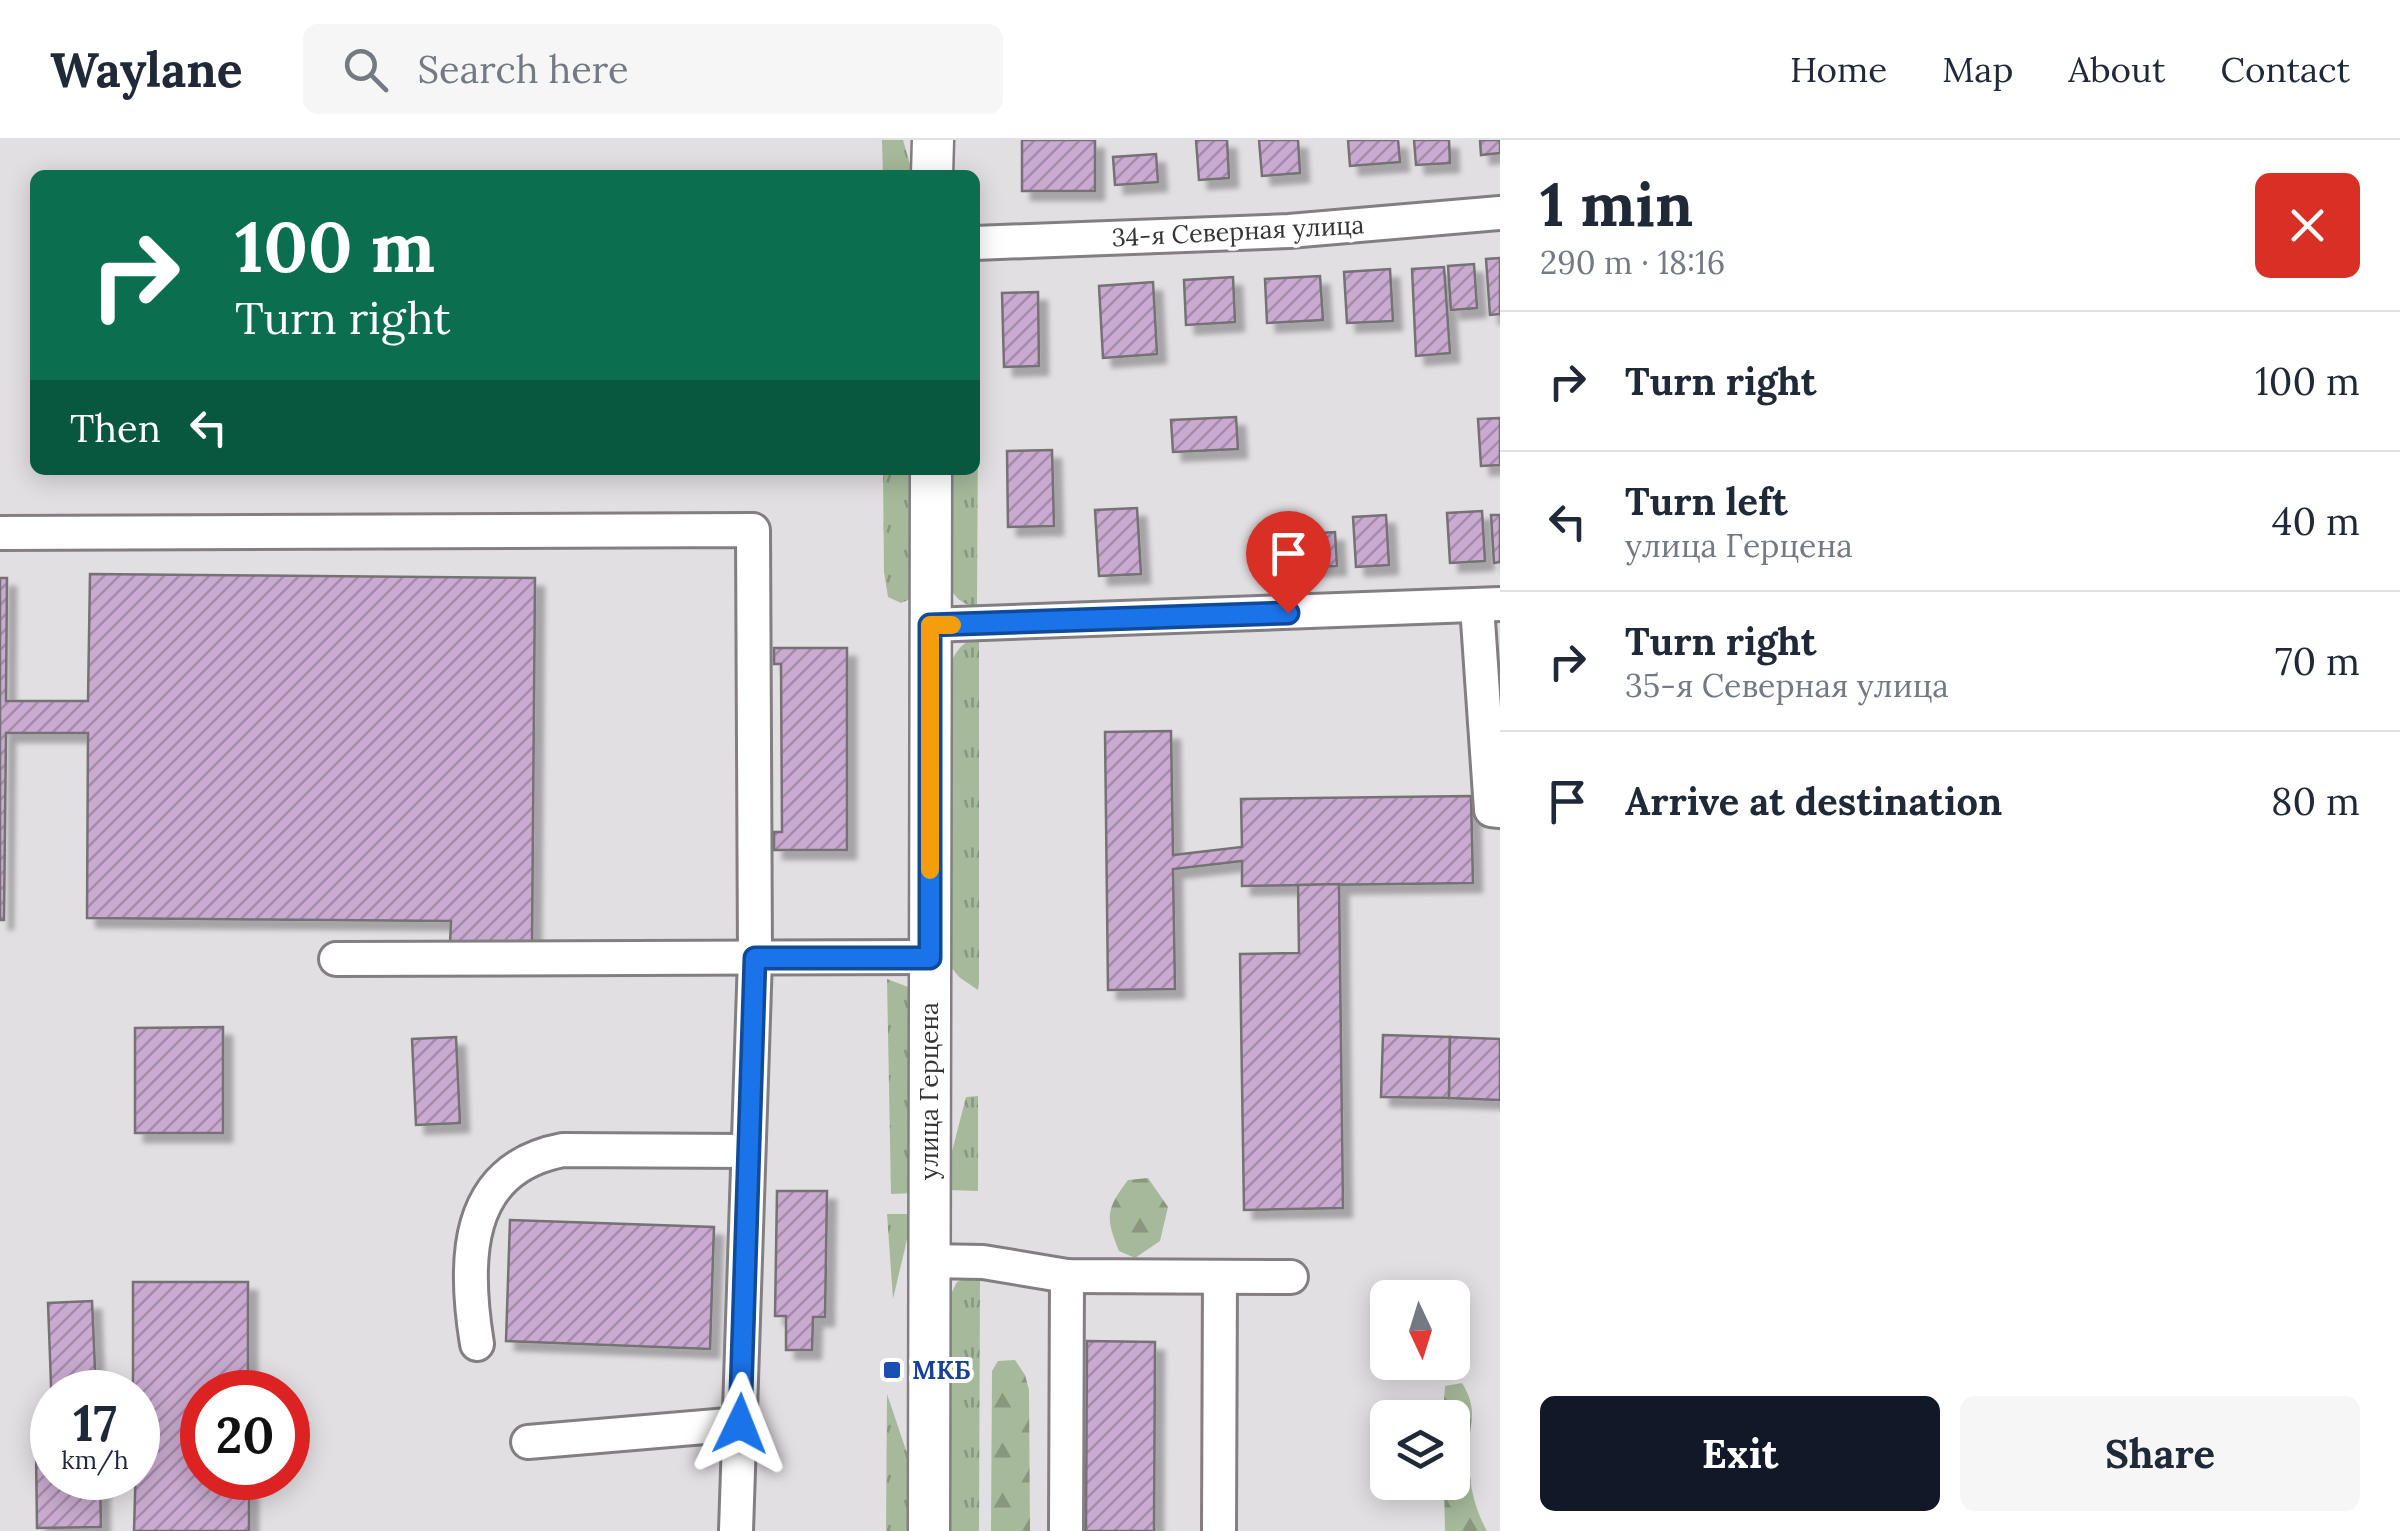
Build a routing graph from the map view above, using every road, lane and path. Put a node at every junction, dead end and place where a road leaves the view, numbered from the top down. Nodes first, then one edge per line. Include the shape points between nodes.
1 (933, 140) edge
2 (932, 170) edge
3 (1500, 213) edge
4 (980, 243) edge
5 (931, 475) edge
6 (0, 532) edge
7 (1488, 605) edge
8 (930, 625) junction
9 (1500, 811) edge
10 (755, 958) junction
11 (930, 958) junction
12 (336, 959) dead end
13 (748, 1152) junction
14 (928, 1261) junction
15 (1067, 1276) junction
16 (1220, 1277) junction
17 (1291, 1278) dead end
18 (477, 1344) dead end
19 (740, 1424) junction
20 (528, 1442) dead end
21 (736, 1531) edge
22 (929, 1531) edge
23 (1066, 1531) edge
24 (1219, 1531) edge

1 - 2 main road
3 - 4 street, 34-я Северная улица via 1289,231
5 - 8 main road, улица Герцена
6 - 10 street via 752,530
7 - 8 street
7 - 9 street via 1490,810
8 - 11 main road, улица Герцена
10 - 11 street
10 - 12 street
10 - 13 street
11 - 14 main road, улица Герцена
13 - 18 street via 562,1150 516,1168 476,1221 468,1292
13 - 19 street
14 - 15 street
14 - 22 main road, улица Герцена
15 - 16 street
15 - 23 street
16 - 17 street
16 - 24 street
19 - 20 street
19 - 21 street

